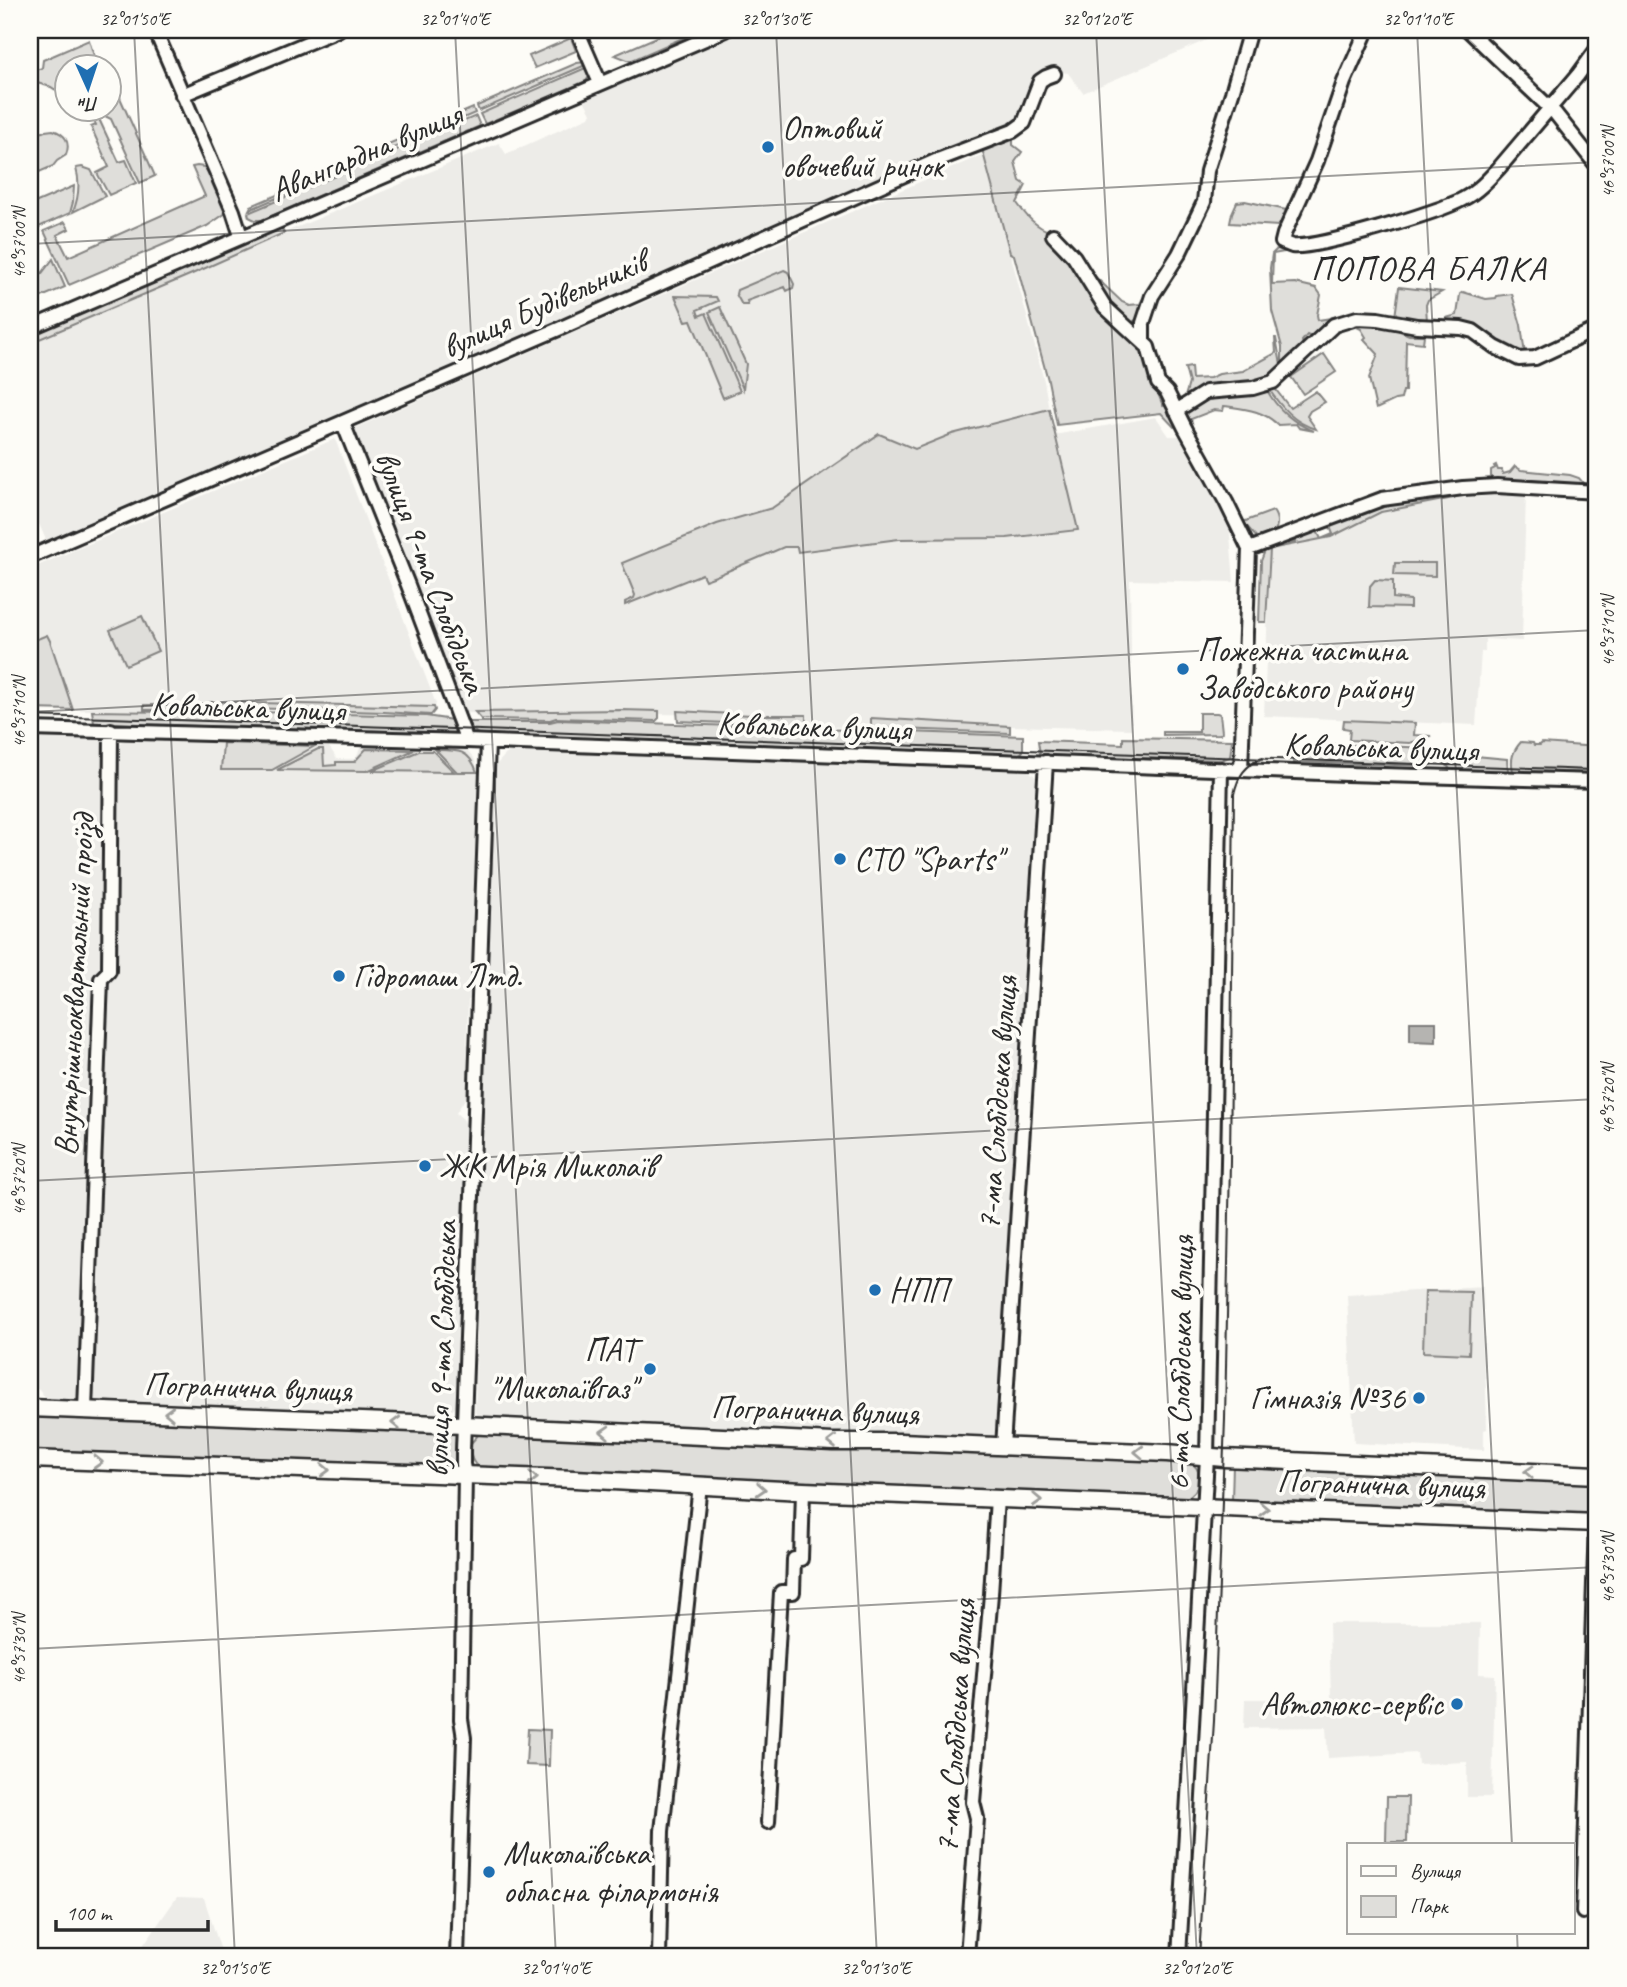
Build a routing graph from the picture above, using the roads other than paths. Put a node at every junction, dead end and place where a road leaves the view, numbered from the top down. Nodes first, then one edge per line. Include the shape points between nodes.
1 (155, 30) edge
2 (338, 30) edge
3 (577, 30) edge
4 (726, 30) edge
5 (1250, 30) edge
6 (1367, 30) edge
7 (1468, 30) edge
8 (1597, 49) edge
9 (1054, 75) dead end
10 (600, 83) junction
11 (182, 95) junction
12 (1550, 107) junction
13 (1597, 166) edge
14 (1053, 235) dead end
15 (241, 236) junction
16 (30, 328) edge
17 (1597, 329) edge
18 (1143, 341) junction
19 (1176, 411) junction
20 (343, 423) junction
21 (1597, 492) edge
22 (1249, 549) junction
23 (30, 557) edge
24 (30, 729) edge
25 (111, 730) junction
26 (467, 741) junction
27 (488, 743) junction
28 (1046, 762) junction
29 (1221, 769) junction
30 (1241, 770) junction
31 (1597, 781) edge
32 (30, 1408) edge
33 (85, 1410) junction
34 (464, 1425) junction
35 (1003, 1447) junction
36 (1207, 1457) junction
37 (30, 1459) edge
38 (465, 1475) junction
39 (1597, 1475) edge
40 (700, 1485) junction
41 (803, 1491) junction
42 (997, 1499) junction
43 (1205, 1506) junction
44 (1597, 1523) edge
45 (768, 1822) dead end
46 (1583, 1912) dead end
47 (457, 1957) edge
48 (659, 1957) edge
49 (967, 1957) edge
50 (1179, 1957) edge

1 - 11 street
2 - 11 street
3 - 10 street
4 - 10 street, Авангардна вулиця
5 - 18 street via 1207,171 1204,202 1152,296 1143,323
6 - 12 street via 1282,242 1296,246 1331,240 1459,201 1490,178
7 - 12 street
8 - 12 street
9 - 20 street, вулиця Будівельників via 1040,81 1024,123 1013,131
10 - 15 street, Авангардна вулиця
11 - 15 street
12 - 13 street
14 - 18 street via 1074,257 1105,307
15 - 16 street, Авангардна вулиця
17 - 19 street via 1535,358 1519,359 1473,331 1357,318 1334,325 1273,382 1206,392
18 - 19 street via 1149,347 1158,383
19 - 22 street
20 - 23 street, вулиця Будівельників
20 - 26 street, вулиця 9-та Слобідська
21 - 22 street via 1504,485 1382,499
22 - 30 street
24 - 25 street, Ковальська вулиця
25 - 26 street, Ковальська вулиця
25 - 33 street, Внутрішньоквартальний проїзд via 109,971 101,979
26 - 27 street, Ковальська вулиця
27 - 28 street, Ковальська вулиця
27 - 34 street, вулиця 9-та Слобідська
28 - 29 street, Ковальська вулиця
28 - 35 street, 7-ма Слобідська вулиця
29 - 30 street, Ковальська вулиця
29 - 36 street, 6-та Слобідська вулиця
30 - 31 street, Ковальська вулиця
32 - 33 main road, Погранична вулиця
34 -> 33 main road, Погранична вулиця
35 -> 34 main road, Погранична вулиця
34 - 38 street, вулиця 9-та Слобідська
36 -> 35 main road, Погранична вулиця
39 -> 36 main road, Погранична вулиця
36 - 43 street, 6-та Слобідська вулиця
37 -> 38 main road, Погранична вулиця
38 -> 40 main road, Погранична вулиця
38 - 47 street, вулиця 9-та Слобідська
40 -> 41 main road, Погранична вулиця
40 - 48 street via 662,1830
41 - 42 main road, Погранична вулиця
41 - 45 street via 801,1559 794,1559 793,1592 782,1592
42 -> 43 main road, Погранична вулиця
42 - 49 street, 7-ма Слобідська вулиця
43 -> 44 main road, Погранична вулиця
43 - 50 street, 6-та Слобідська вулиця
44 - 46 street

